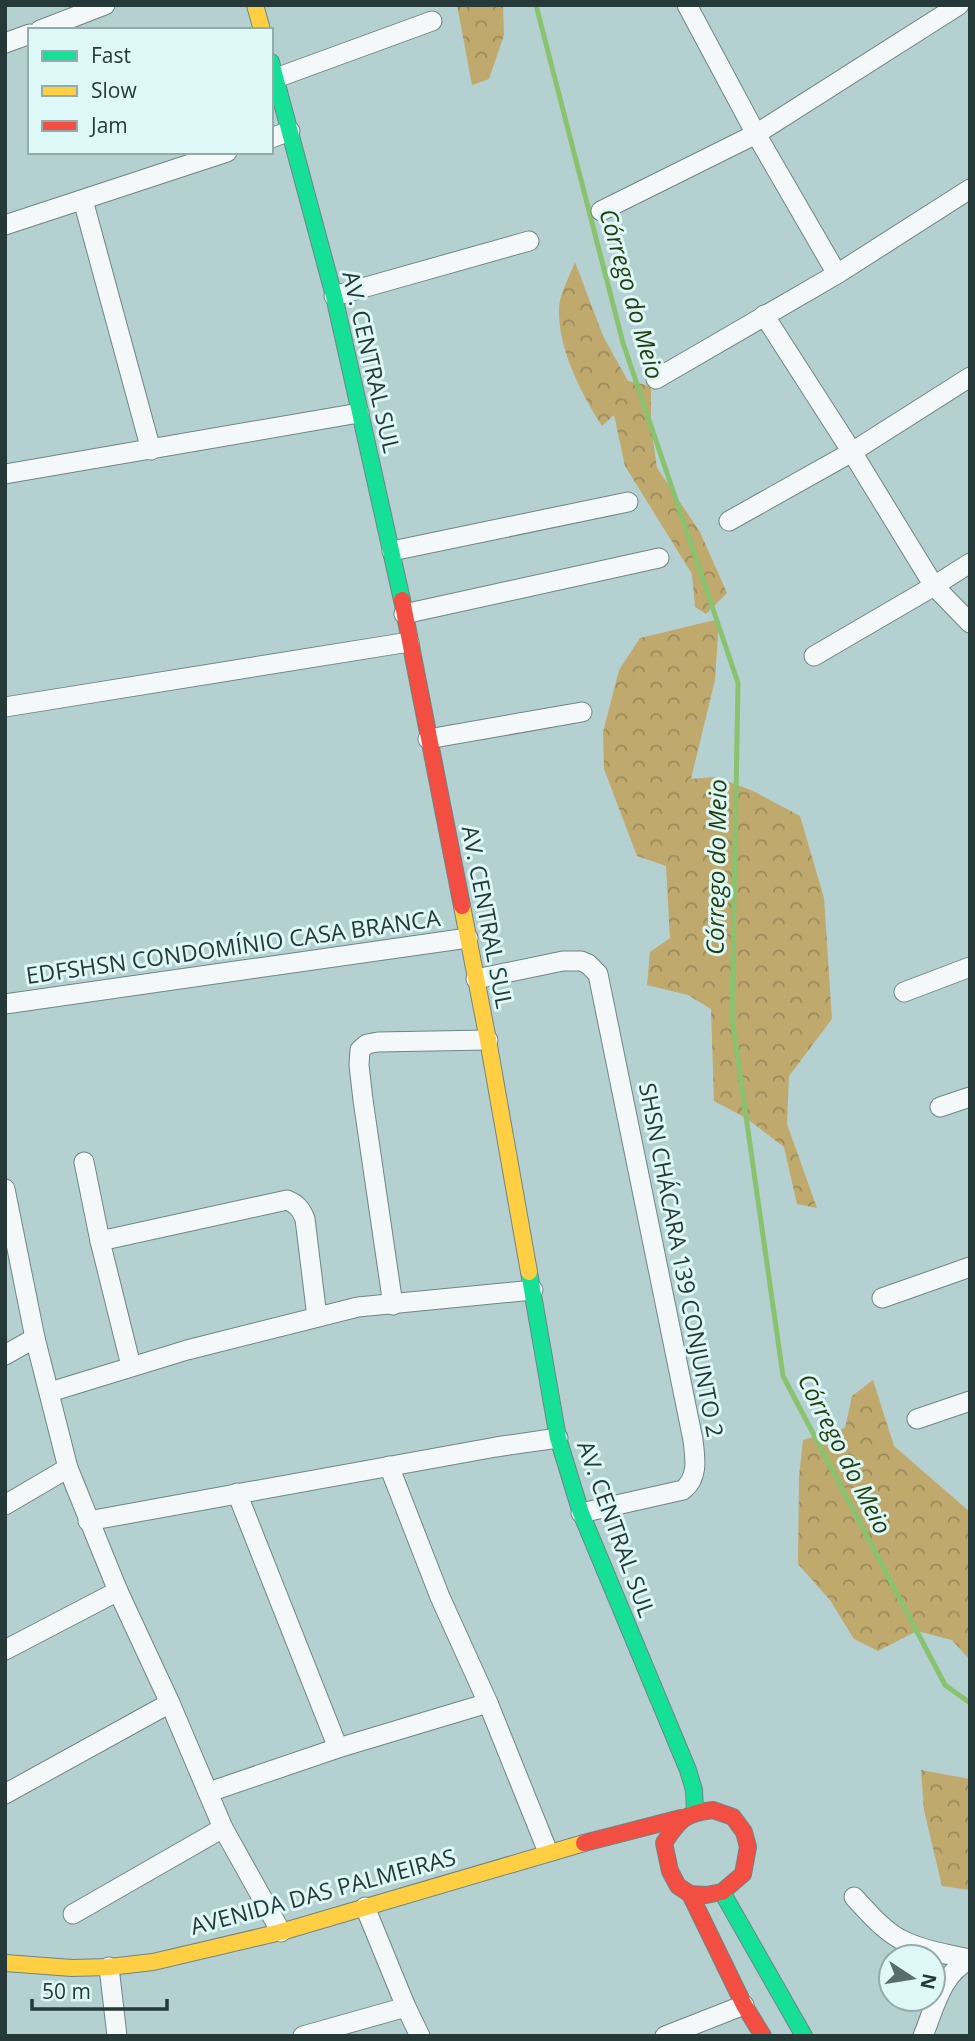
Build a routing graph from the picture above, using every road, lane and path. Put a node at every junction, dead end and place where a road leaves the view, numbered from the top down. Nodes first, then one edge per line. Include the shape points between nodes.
1 (105, 5) edge
2 (256, 5) edge
3 (687, 5) edge
4 (959, 5) edge
5 (432, 21) dead end
6 (45, 28) edge
7 (262, 28) edge
8 (28, 35) edge
9 (5, 43) edge
10 (273, 70) edge
11 (280, 134) edge
12 (756, 134) junction
13 (221, 154) edge
14 (970, 189) edge
15 (83, 200) junction
16 (601, 211) dead end
17 (5, 225) edge
18 (529, 241) dead end
19 (837, 274) junction
20 (334, 296) junction
21 (764, 315) junction
22 (970, 377) edge
23 (656, 379) dead end
24 (359, 413) junction
25 (151, 450) junction
26 (852, 452) junction
27 (5, 474) edge
28 (628, 502) dead end
29 (729, 521) dead end
30 (392, 551) junction
31 (659, 558) dead end
32 (970, 563) edge
33 (934, 586) junction
34 (404, 614) junction
35 (970, 623) edge
36 (409, 642) junction
37 (814, 656) dead end
38 (5, 707) edge
39 (582, 712) dead end
40 (428, 739) junction
41 (468, 938) junction
42 (970, 967) edge
43 (476, 979) junction
44 (904, 992) dead end
45 (5, 1004) edge
46 (488, 1040) junction
47 (970, 1097) edge
48 (940, 1107) dead end
49 (84, 1162) dead end
50 (6, 1195) edge
51 (100, 1241) junction
52 (970, 1267) edge
53 (533, 1290) junction
54 (882, 1298) dead end
55 (393, 1305) junction
56 (317, 1317) junction
57 (35, 1338) junction
58 (5, 1355) edge
59 (131, 1366) junction
60 (50, 1392) junction
61 (970, 1401) edge
62 (917, 1419) dead end
63 (558, 1438) junction
64 (389, 1466) junction
65 (68, 1468) junction
66 (237, 1493) junction
67 (5, 1505) edge
68 (581, 1513) junction
69 (88, 1521) junction
70 (118, 1591) junction
71 (5, 1650) edge
72 (170, 1703) junction
73 (488, 1703) junction
74 (338, 1748) junction
75 (688, 1770) junction
76 (209, 1792) junction
77 (5, 1794) edge
78 (713, 1810) junction
79 (688, 1814) junction
80 (648, 1826) junction
81 (223, 1828) junction
82 (664, 1843) junction
83 (548, 1852) junction
84 (722, 1892) junction
85 (690, 1894) junction
86 (854, 1897) dead end
87 (365, 1906) junction
88 (74, 1914) dead end
89 (281, 1932) junction
90 (970, 1959) edge
91 (5, 1963) edge
92 (109, 1968) junction
93 (744, 2005) junction
94 (406, 2007) junction
95 (117, 2036) edge
96 (303, 2036) edge
97 (420, 2036) edge
98 (665, 2036) edge
99 (763, 2036) edge
100 (803, 2036) edge
101 (923, 2036) edge

1 - 6 street
2 - 7 street
3 - 12 street
4 - 12 street
5 - 10 street
8 - 9 street
10 - 11 street, AV. CENTRAL SUL
11 - 20 street, AV. CENTRAL SUL
12 - 16 street
12 - 19 street
13 - 15 street
14 - 19 street
15 - 17 street
15 - 25 street
18 - 20 street
19 - 21 street
20 - 24 street, AV. CENTRAL SUL
21 - 23 street
21 - 26 street
22 - 26 street
24 - 25 street
24 - 30 street, AV. CENTRAL SUL
25 - 27 street
26 - 29 street
26 - 33 street
28 - 30 street
30 - 34 street, AV. CENTRAL SUL
31 - 34 street
32 - 33 street
33 - 35 street
33 - 37 street
34 - 36 street, AV. CENTRAL SUL
36 - 38 street
36 - 40 street, AV. CENTRAL SUL
39 - 40 street
40 - 41 street, AV. CENTRAL SUL
41 - 43 street, AV. CENTRAL SUL
41 - 45 street, EDFSHSN CONDOMÍNIO CASA BRANCA
42 - 44 street
43 - 46 street, AV. CENTRAL SUL
43 - 68 street, SHSN CHÁCARA 139 CONJUNTO 2 via 563,961 581,961 598,974 690,1426 695,1461 692,1480 683,1490
46 - 53 street, AV. CENTRAL SUL
46 - 55 street via 378,1042 360,1050
47 - 48 street
49 - 51 street
50 - 57 street
51 - 56 street via 287,1200 295,1203 305,1219
51 - 59 street
52 - 54 street
53 - 55 street
53 - 63 street, AV. CENTRAL SUL
55 - 56 street
56 - 59 street
57 - 58 street
57 - 60 street
59 - 60 street
60 - 65 street
61 - 62 street
63 - 64 street
63 - 68 street, AV. CENTRAL SUL
64 - 66 street
64 - 73 street
65 - 67 street
65 - 69 street
66 - 69 street
66 - 74 street
68 - 75 street, AV. CENTRAL SUL
69 - 70 street
70 - 71 street
70 - 72 street
72 - 76 street
72 - 77 street
73 - 74 street
73 - 83 street
74 - 76 street
75 - 78 street, AV. CENTRAL SUL
75 - 79 street, AV. CENTRAL SUL via 694,1790
76 - 81 street
78 - 79 street
78 - 84 street, AV. CENTRAL SUL via 733,1817 748,1847 743,1874
79 - 80 street, AVENIDA DAS PALMEIRAS
79 - 82 street
80 - 82 street
80 - 83 street, AVENIDA DAS PALMEIRAS
81 - 88 street
81 - 89 street
82 - 85 street via 670,1871
83 - 87 street, AVENIDA DAS PALMEIRAS
84 - 85 street
84 - 100 street
85 - 93 street
86 - 90 street via 899,1938 927,1950
87 - 89 street, AVENIDA DAS PALMEIRAS
87 - 94 street
89 - 92 street, AVENIDA DAS PALMEIRAS
90 - 101 street via 957,1966 939,1994
91 - 92 street, AVENIDA DAS PALMEIRAS
92 - 95 street
93 - 98 street
93 - 99 street
94 - 96 street
94 - 97 street

